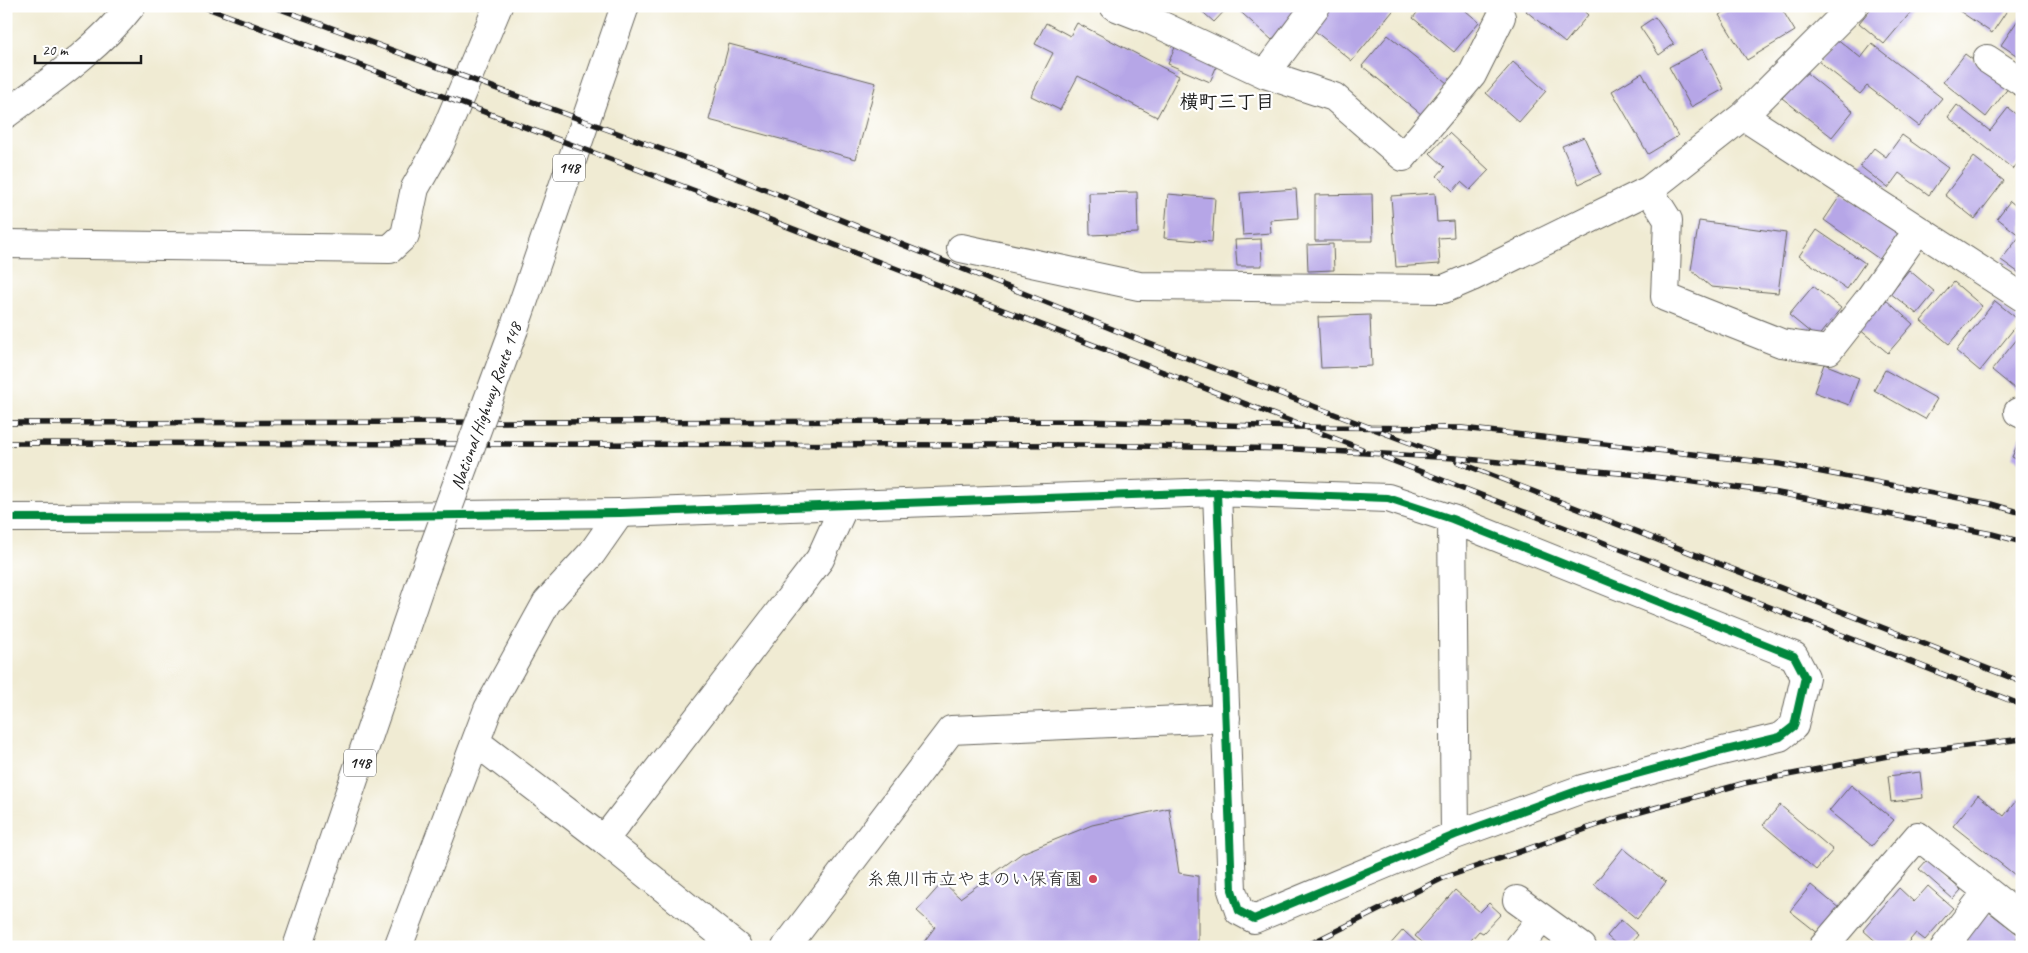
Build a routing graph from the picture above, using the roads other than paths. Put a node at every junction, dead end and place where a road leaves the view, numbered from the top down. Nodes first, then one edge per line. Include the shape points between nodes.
1 (131, 6) edge
2 (498, 6) edge
3 (625, 6) edge
4 (1114, 6) edge
5 (1316, 6) edge
6 (1853, 6) edge
7 (1498, 10) edge
8 (1154, 13) edge
9 (1987, 59) dead end
10 (1265, 74) junction
11 (2022, 82) edge
12 (6, 114) edge
13 (1743, 116) junction
14 (1649, 190) junction
15 (1918, 230) junction
16 (6, 244) edge
17 (961, 248) dead end
18 (2022, 298) edge
19 (1217, 492) junction
20 (844, 506) junction
21 (620, 513) junction
22 (6, 518) edge
23 (1452, 520) junction
24 (1226, 718) junction
25 (476, 742) junction
26 (1455, 835) junction
27 (604, 840) junction
28 (1987, 892) junction
29 (1517, 900) dead end
30 (1542, 918) junction
31 (2022, 919) edge
32 (297, 947) edge
33 (398, 947) edge
34 (737, 947) edge
35 (786, 947) edge
36 (1519, 947) edge
37 (1582, 947) edge
38 (1823, 947) edge
39 (1945, 947) edge

1 - 12 main road via 120,21 71,64
2 - 16 main road via 440,144 415,188 405,235 390,249
3 - 32 main road, National Highway Route 148 / 148, bridge via 514,329 422,579
4 - 8 main road
5 - 10 main road
6 - 13 main road
7 - 10 main road via 1472,75 1403,157 1334,97
8 - 10 main road
9 - 11 main road
13 - 14 main road
13 - 15 main road
14 - 15 main road via 1668,220 1665,297 1782,343 1829,350
14 - 17 main road via 1444,289 1139,286
15 - 18 main road
19 - 20 main road
19 - 23 main road via 1388,498
19 - 24 main road
20 - 21 main road
20 - 27 main road via 820,559
21 - 22 main road
21 - 25 main road via 592,553 547,602 488,709
23 - 26 main road
23 - 26 main road via 1794,656 1805,677 1794,726 1780,737 1582,789
24 - 26 main road via 1232,890 1238,911 1254,919
24 - 35 main road via 951,730
25 - 27 main road
25 - 33 main road
27 - 34 main road
28 - 31 main road
28 - 38 main road via 1918,836
28 - 39 main road
29 - 30 main road
30 - 36 main road
30 - 37 main road

